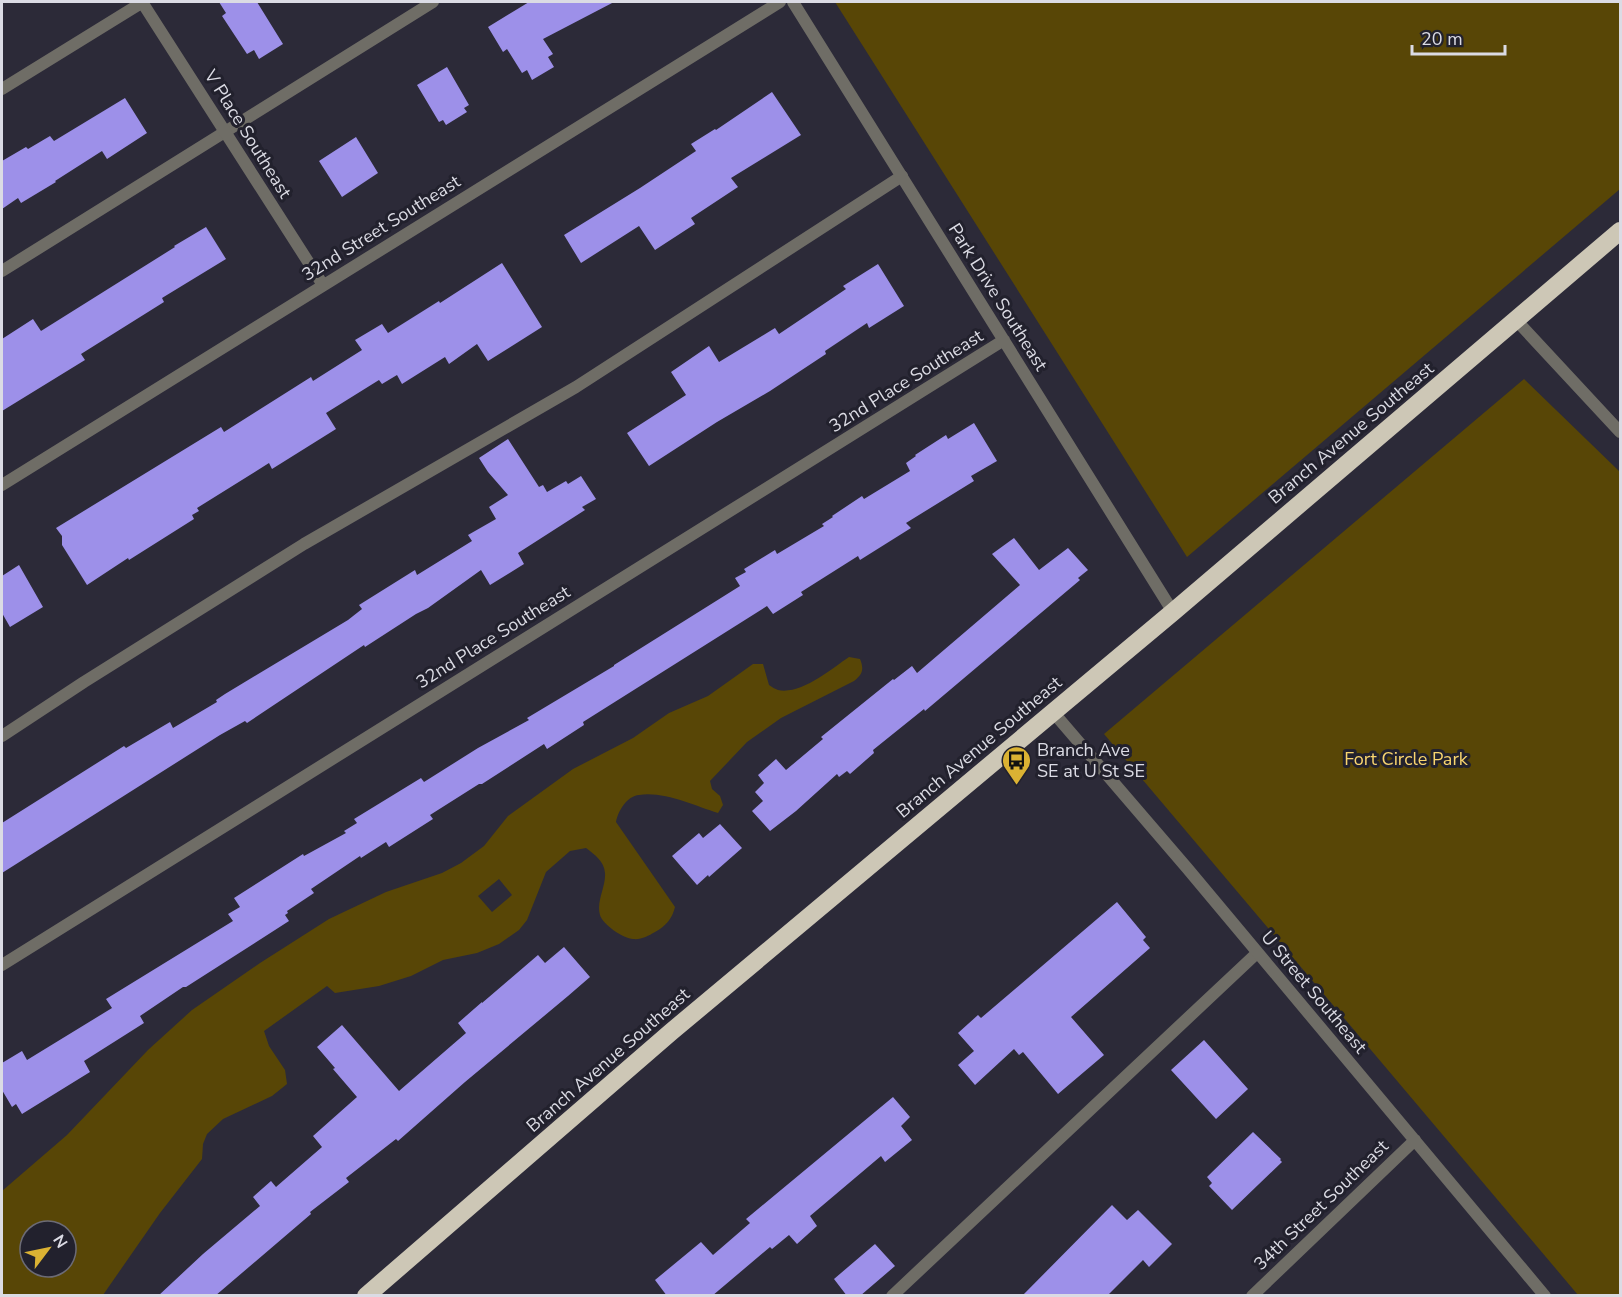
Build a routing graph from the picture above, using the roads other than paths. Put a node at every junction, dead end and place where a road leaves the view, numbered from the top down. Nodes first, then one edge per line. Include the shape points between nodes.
1 (142, 2) edge
2 (433, 2) edge
3 (780, 2) edge
4 (792, 2) edge
5 (2, 89) edge
6 (225, 131) junction
7 (902, 176) junction
8 (1620, 231) edge
9 (2, 270) edge
10 (323, 285) junction
11 (1516, 320) junction
12 (1004, 340) junction
13 (1620, 432) edge
14 (2, 485) edge
15 (1173, 612) junction
16 (1053, 712) junction
17 (2, 736) edge
18 (1257, 953) junction
19 (2, 965) edge
20 (1415, 1140) junction
21 (366, 1296) edge
22 (892, 1296) edge
23 (1252, 1296) edge
24 (1545, 1296) edge

1 - 5 street
1 - 6 street, V Place Southeast
2 - 6 street
3 - 10 street, 32nd Street Southeast
4 - 7 street, Park Drive Southeast
6 - 9 street
6 - 10 street, V Place Southeast
7 - 12 street, Park Drive Southeast
7 - 17 street via 576,387 304,544
8 - 11 highway, Branch Avenue Southeast
10 - 14 street, 32nd Street Southeast
11 - 13 street
11 - 15 highway, Branch Avenue Southeast
12 - 15 street, Park Drive Southeast
12 - 19 street, 32nd Place Southeast
15 - 16 highway, Branch Avenue Southeast
16 - 18 street, U Street Southeast
16 - 21 highway, Branch Avenue Southeast via 680,1025
18 - 20 street, U Street Southeast
18 - 22 street
20 - 23 street, 34th Street Southeast
20 - 24 street, U Street Southeast

